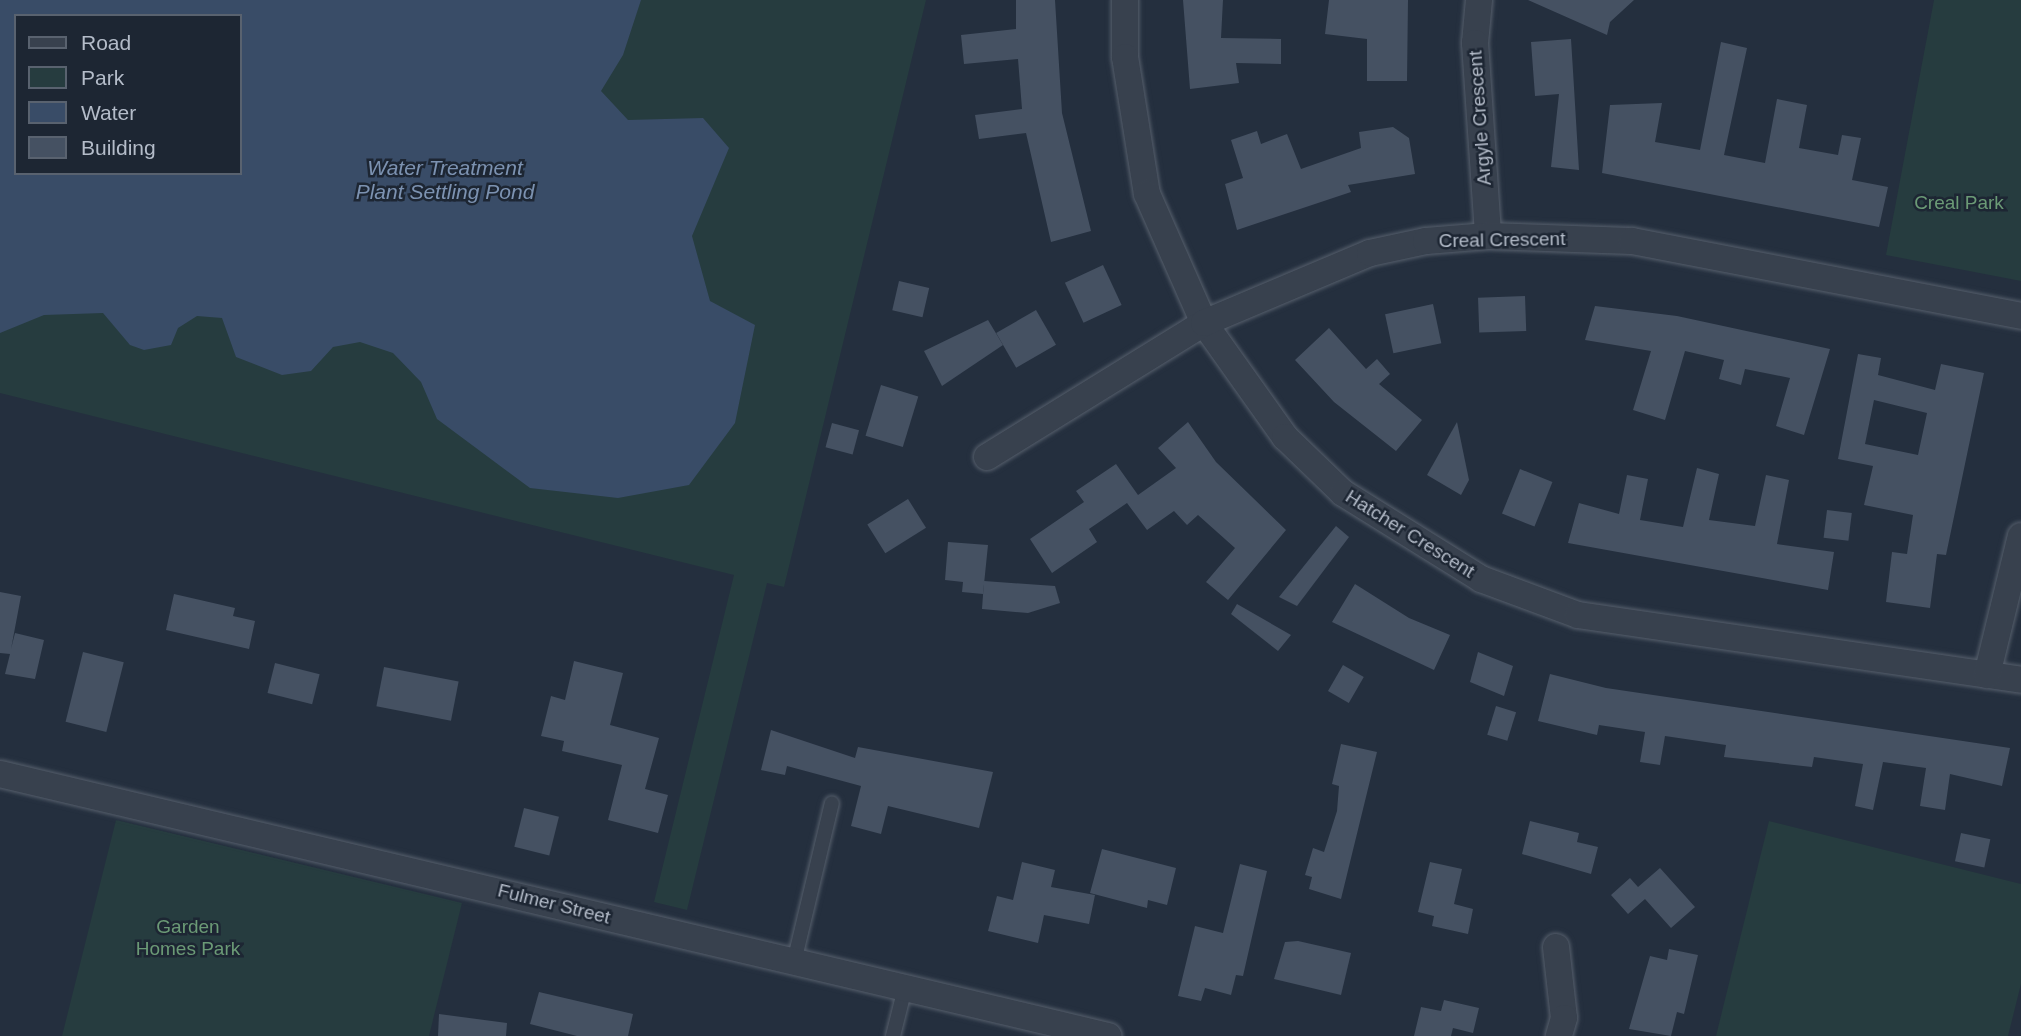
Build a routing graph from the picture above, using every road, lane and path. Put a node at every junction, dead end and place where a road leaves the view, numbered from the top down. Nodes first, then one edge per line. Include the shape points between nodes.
1 (1125, 0) edge
2 (1479, 0) edge
3 (1488, 236) junction
4 (2021, 316) edge
5 (1204, 323) junction
6 (987, 457) dead end
7 (2021, 536) edge
8 (1987, 675) junction
9 (2021, 680) edge
10 (0, 774) edge
11 (832, 803) dead end
12 (1556, 947) dead end
13 (794, 962) junction
14 (905, 988) junction
15 (893, 1036) edge
16 (1108, 1036) edge
17 (1559, 1036) edge

1 - 5 street, Hatcher Crescent via 1125,57 1147,194
2 - 3 street, Argyle Crescent via 1475,43
3 - 4 street, Creal Crescent via 1632,241
3 - 5 street, Creal Crescent via 1370,253
5 - 6 street, Creal Crescent
5 - 8 street, Hatcher Crescent via 1285,437 1343,493 1480,579 1603,620
7 - 8 street
8 - 9 street, Hatcher Crescent
10 - 13 street, Fulmer Street
11 - 13 lane
12 - 17 street via 1564,1018
13 - 14 street, Fulmer Street
14 - 15 lane
14 - 16 street, Fulmer Street

